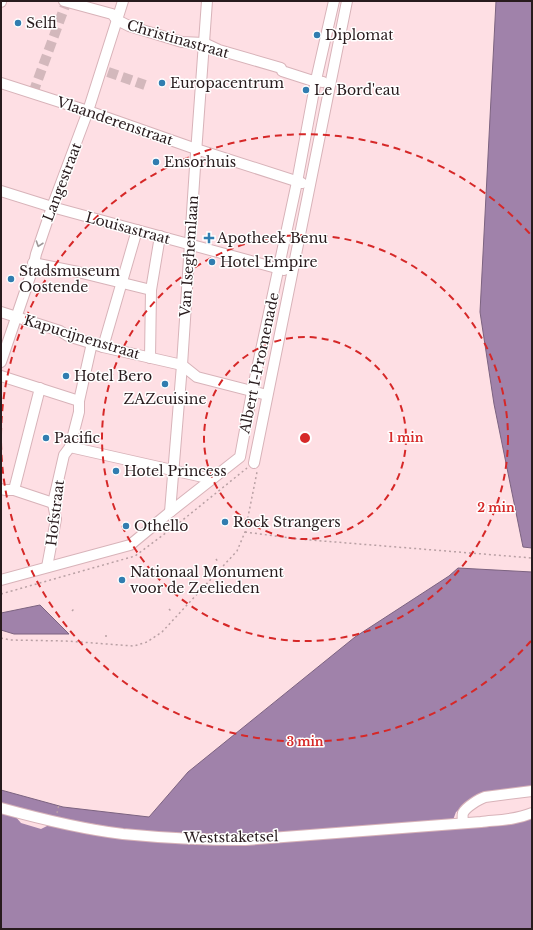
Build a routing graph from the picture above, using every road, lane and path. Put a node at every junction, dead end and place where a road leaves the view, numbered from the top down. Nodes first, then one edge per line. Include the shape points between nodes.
1 (123, 1) edge
2 (208, 1) edge
3 (334, 1) edge
4 (347, 1) edge
5 (65, 3) edge
6 (117, 20) junction
7 (204, 43) junction
8 (313, 78) junction
9 (1, 83) edge
10 (331, 85) junction
11 (88, 111) junction
12 (196, 149) junction
13 (297, 182) junction
14 (310, 186) junction
15 (1, 191) edge
16 (52, 207) junction
17 (137, 230) junction
18 (160, 236) junction
19 (190, 244) junction
20 (33, 263) junction
21 (279, 268) junction
22 (292, 272) junction
23 (122, 283) junction
24 (151, 290) junction
25 (1, 312) edge
26 (17, 317) junction
27 (92, 343) junction
28 (103, 347) junction
29 (150, 358) junction
30 (1, 362) edge
31 (182, 365) junction
32 (1, 376) edge
33 (40, 388) junction
34 (252, 392) junction
35 (267, 395) junction
36 (79, 401) junction
37 (70, 447) junction
38 (254, 463) junction
39 (173, 470) junction
40 (212, 479) junction
41 (1, 489) edge
42 (14, 490) junction
43 (53, 503) junction
44 (170, 512) junction
45 (179, 523) dead end
46 (245, 532) junction
47 (532, 558) edge
48 (216, 559) dead end
49 (218, 562) dead end
50 (47, 567) junction
51 (228, 571) dead end
52 (231, 574) dead end
53 (1, 580) edge
54 (75, 608) dead end
55 (169, 609) dead end
56 (72, 611) dead end
57 (172, 612) dead end
58 (106, 633) dead end
59 (106, 637) dead end
60 (1, 638) edge
61 (532, 791) edge
62 (1, 808) edge
63 (532, 814) edge
64 (463, 823) junction

1 - 6 street, Langestraat
2 - 7 street, Van Iseghemlaan
3 - 8 street, Albert I-Promenade
4 - 10 street, Albert I-Promenade
5 - 6 street, Christinastraat via 112,14
6 - 7 street, Christinastraat via 182,42
6 - 11 street, Langestraat via 105,71
7 - 8 street, Christinastraat via 310,80
7 - 12 street, Van Iseghemlaan
8 - 10 street, Christinastraat
8 - 13 street, Albert I-Promenade
9 - 11 street, Vlaanderenstraat
10 - 14 street, Albert I-Promenade
11 - 12 street, Vlaanderenstraat
11 - 16 street, Langestraat
12 - 13 street, Vlaanderenstraat
12 - 19 street, Van Iseghemlaan
13 - 14 street, Vlaanderenstraat
13 - 21 street, Albert I-Promenade
14 - 22 street, Albert I-Promenade
15 - 16 street, Louisastraat
16 - 17 street, Louisastraat
16 -> 20 street, Langestraat
17 - 18 street, Louisastraat
17 - 23 street
18 - 19 street, Louisastraat
18 - 24 street
19 - 21 street, Louisastraat
19 - 31 street, Van Iseghemlaan
20 - 23 street
20 - 26 street, Langestraat
21 - 22 street, Louisastraat
21 - 34 street, Albert I-Promenade
22 - 35 street, Albert I-Promenade
23 - 24 street
23 - 28 street
24 - 29 street
25 - 26 street, Kapucijnenstraat
26 - 27 street, Kapucijnenstraat
26 - 30 street, Langestraat
27 - 28 street, Kapucijnenstraat
27 - 36 street, Hofstraat
28 - 29 street, Kapucijnenstraat
29 - 31 street, Kapucijnenstraat
31 - 34 street, Kapucijnenstraat via 197,377
31 - 39 street, Van Iseghemlaan
32 - 33 street
33 - 36 street
33 - 42 street
34 - 35 street, Kapucijnenstraat
34 - 40 street, Albert I-Promenade via 240,458
35 - 38 street, Albert I-Promenade
36 - 37 street, Hofstraat via 79,412
37 - 39 street
37 - 43 street, Hofstraat via 64,455
38 - 45 path
38 - 46 path via 258,474
39 - 40 street
39 - 44 street, Van Iseghemlaan
40 - 44 street, Albert I-Promenade
41 - 42 street
42 - 43 street
43 - 50 street, Hofstraat via 56,519
44 - 50 street, Albert I-Promenade via 130,545
46 - 47 path via 298,539
46 - 60 path via 238,551 162,632 147,642 134,646
48 - 49 path
50 - 53 street, Albert I-Promenade
51 - 52 path
54 - 56 path
55 - 57 path
58 - 59 path
61 - 64 street via 481,798 466,810 462,816
62 - 64 street, Weststaketsel via 122,833 213,840 245,840
63 - 64 street, Weststaketsel via 506,820

